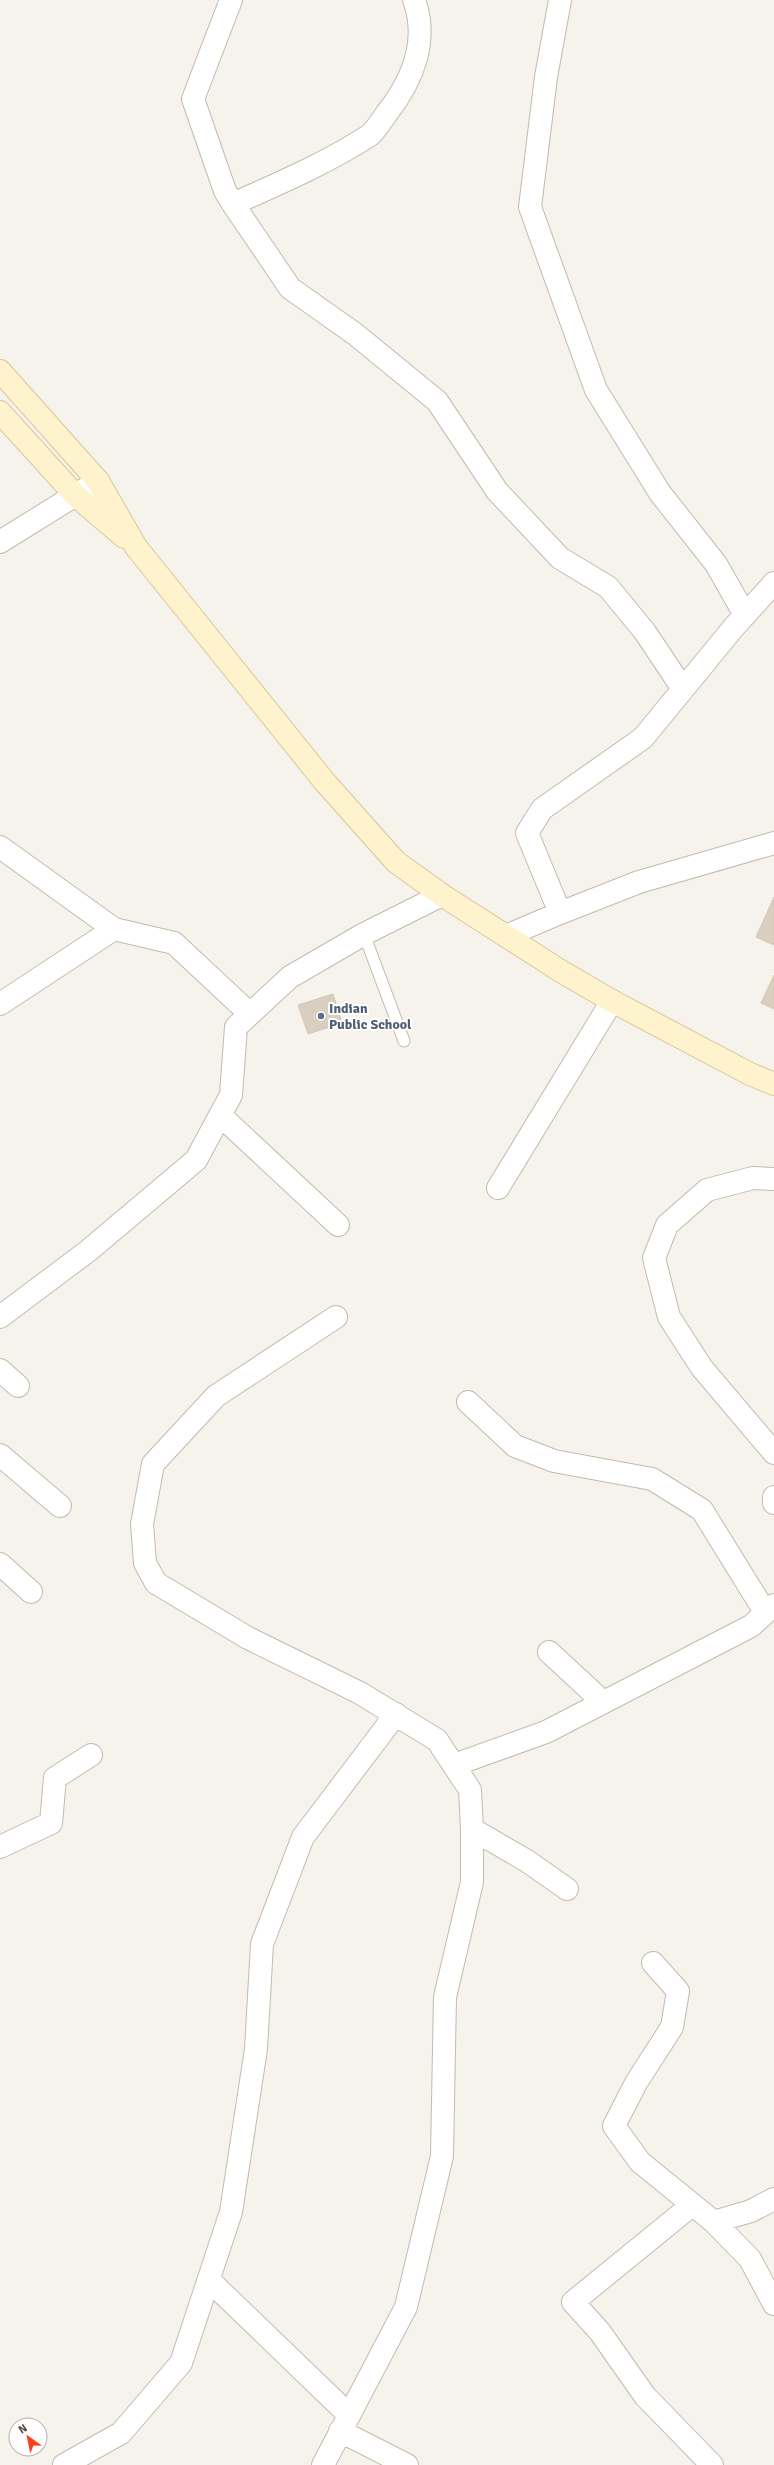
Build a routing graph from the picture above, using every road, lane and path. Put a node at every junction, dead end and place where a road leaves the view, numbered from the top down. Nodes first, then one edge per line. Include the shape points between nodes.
1 (232, 0) edge
2 (414, 0) edge
3 (560, 0) edge
4 (233, 204) junction
5 (0, 371) edge
6 (0, 412) edge
7 (98, 481) junction
8 (75, 495) junction
9 (0, 542) edge
10 (136, 547) junction
11 (774, 583) edge
12 (745, 615) junction
13 (683, 689) junction
14 (774, 843) edge
15 (0, 847) edge
16 (442, 895) junction
17 (560, 913) junction
18 (114, 929) junction
19 (364, 934) junction
20 (506, 936) junction
21 (612, 1000) junction
22 (0, 1004) edge
23 (250, 1014) junction
24 (404, 1041) dead end
25 (774, 1084) edge
26 (220, 1115) junction
27 (774, 1179) edge
28 (498, 1188) dead end
29 (338, 1225) dead end
30 (0, 1317) edge
31 (336, 1317) dead end
32 (0, 1370) edge
33 (18, 1386) dead end
34 (468, 1402) dead end
35 (774, 1453) edge
36 (0, 1456) edge
37 (774, 1497) edge
38 (774, 1503) edge
39 (60, 1506) dead end
40 (0, 1564) edge
41 (31, 1592) dead end
42 (770, 1609) edge
43 (549, 1652) dead end
44 (603, 1702) junction
45 (396, 1714) junction
46 (91, 1755) dead end
47 (454, 1765) junction
48 (472, 1829) junction
49 (0, 1847) edge
50 (567, 1889) dead end
51 (653, 1963) dead end
52 (774, 2199) edge
53 (692, 2205) junction
54 (714, 2222) junction
55 (210, 2280) junction
56 (774, 2304) edge
57 (344, 2423) junction
58 (64, 2465) edge
59 (323, 2465) edge
60 (406, 2465) edge
61 (712, 2465) edge

1 - 4 street via 193,99
2 - 4 street via 420,16 421,31 412,71 401,94 371,134 291,178
3 - 12 street via 546,76 530,207 596,390 660,493 716,564
4 - 13 street via 290,288 355,334 437,401 497,491 560,558 608,587 644,632
5 - 7 street
6 - 8 street
7 - 8 street
7 - 10 street
8 - 9 street
8 - 10 street
10 - 16 street via 324,781 396,862
11 - 12 street
12 - 13 street
13 - 17 street via 643,738 542,809 527,833
14 - 17 street via 639,882
15 - 18 street
16 - 19 street
16 - 20 street
17 - 20 street
18 - 22 street
18 - 23 street via 174,943
19 - 23 street via 290,977
19 - 24 lane
20 - 21 street
21 - 25 street via 750,1074
21 - 28 street
23 - 26 street via 236,1027 230,1095
26 - 29 street
26 - 30 street via 196,1160 88,1251
27 - 35 street via 753,1178 706,1190 667,1225 654,1258 669,1317 702,1368
31 - 45 street via 216,1396 153,1464 142,1524 145,1563 156,1583 248,1638 360,1693
32 - 33 street
34 - 42 street via 515,1446 554,1461 652,1479 702,1510
36 - 39 street
37 - 38 street
40 - 41 street
42 - 44 street via 751,1626
43 - 44 street
44 - 47 street via 546,1732
45 - 47 street via 437,1740
45 - 55 street via 303,1837 262,1944 256,2049 232,2205
46 - 49 street via 55,1778 51,1823
47 - 48 street via 470,1790
48 - 50 street via 527,1861
48 - 57 street via 472,1882 445,1997 442,2156 406,2307
51 - 53 street via 678,1991 672,2027 636,2083 614,2126 640,2162
52 - 54 street via 751,2211
53 - 54 street
53 - 61 street via 573,2302 600,2332 645,2396
54 - 56 street via 750,2259
55 - 57 street
55 - 58 street via 181,2363 121,2433
57 - 59 street
57 - 60 street

